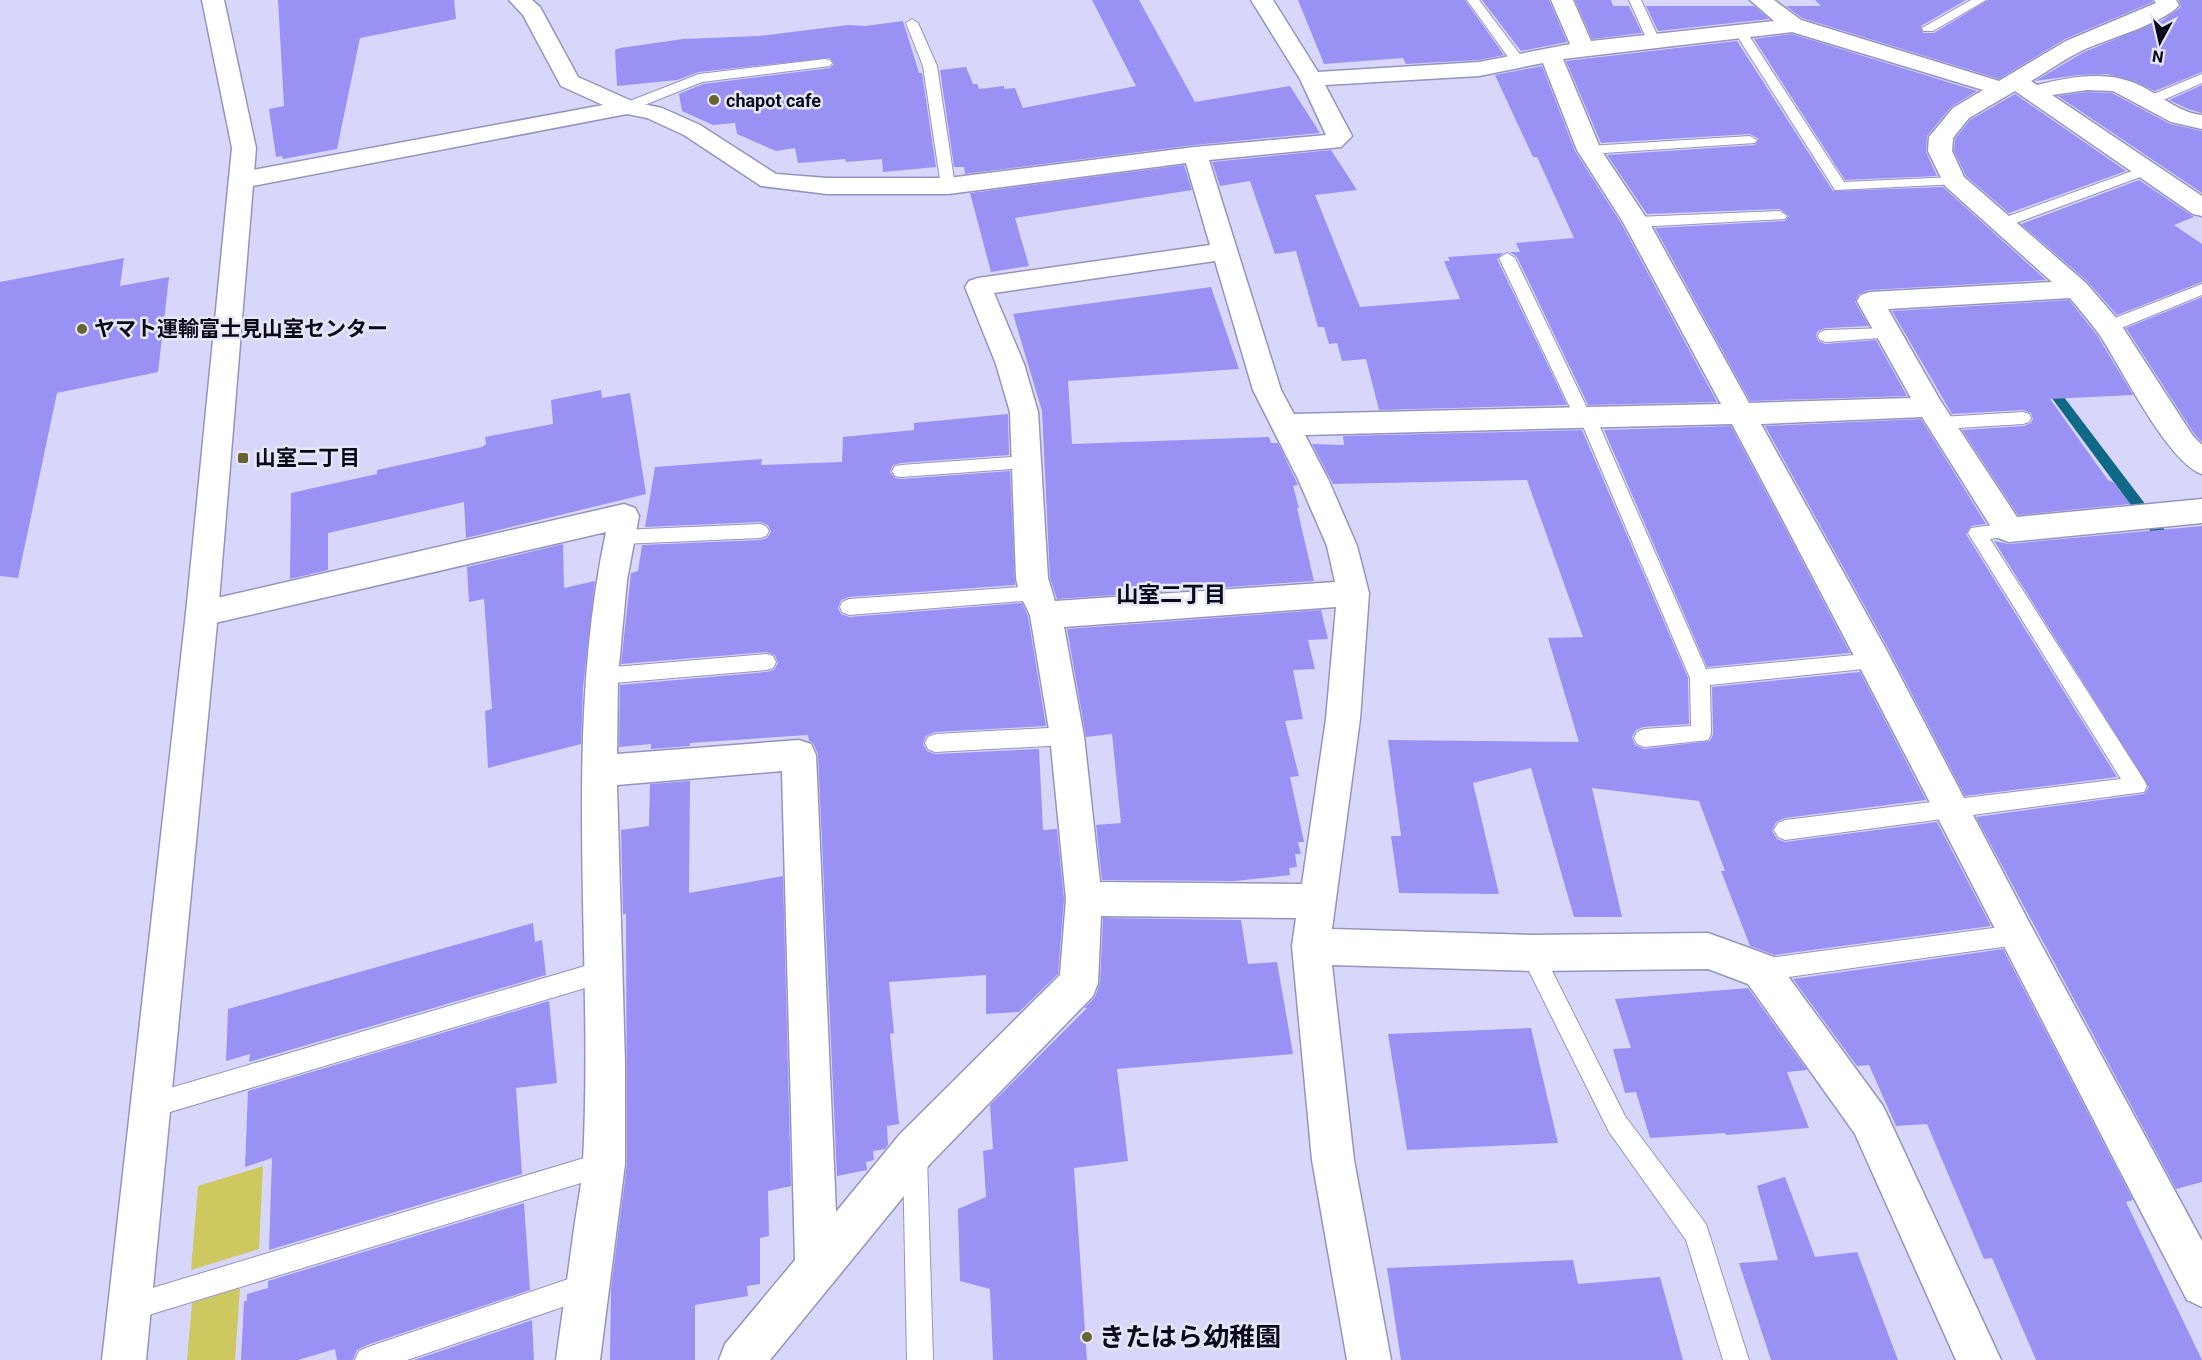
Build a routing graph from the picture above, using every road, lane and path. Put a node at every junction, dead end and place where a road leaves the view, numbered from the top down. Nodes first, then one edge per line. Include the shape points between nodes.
1 (213, 0) edge
2 (519, 0) edge
3 (1262, 0) edge
4 (1473, 0) edge
5 (1562, 0) edge
6 (1635, 0) edge
7 (1764, 0) edge
8 (1980, 0) edge
9 (2165, 0) edge
10 (912, 23) dead end
11 (1793, 26) junction
12 (1928, 28) dead end
13 (1740, 31) junction
14 (1653, 39) junction
15 (1583, 48) junction
16 (1550, 53) junction
17 (1518, 61) junction
18 (825, 63) dead end
19 (2202, 78) edge
20 (1311, 79) junction
21 (2017, 88) junction
22 (2150, 101) junction
23 (627, 107) junction
24 (2202, 122) edge
25 (1750, 140) dead end
26 (1589, 150) junction
27 (1195, 154) junction
28 (2145, 170) junction
29 (242, 180) junction
30 (1954, 181) junction
31 (948, 186) junction
32 (2202, 208) edge
33 (1780, 216) dead end
34 (1636, 222) junction
35 (2003, 223) junction
36 (1226, 251) junction
37 (1507, 258) dead end
38 (2077, 289) junction
39 (2202, 289) edge
40 (2108, 327) junction
41 (1887, 333) junction
42 (1826, 336) dead end
43 (1741, 414) junction
44 (1936, 415) junction
45 (1585, 418) junction
46 (2023, 418) dead end
47 (1285, 425) junction
48 (2200, 459) edge
49 (1026, 462) junction
50 (900, 471) dead end
51 (2202, 511) edge
52 (2009, 530) junction
53 (760, 531) dead end
54 (621, 537) junction
55 (1353, 593) junction
56 (1040, 604) junction
57 (849, 607) dead end
58 (202, 613) junction
59 (766, 662) dead end
60 (1875, 662) junction
61 (602, 676) junction
62 (1700, 678) junction
63 (1067, 736) junction
64 (1644, 738) dead end
65 (934, 743) dead end
66 (599, 771) junction
67 (1951, 809) junction
68 (1785, 830) dead end
69 (1084, 899) junction
70 (1318, 901) junction
71 (2016, 935) junction
72 (1311, 946) junction
73 (1531, 953) junction
74 (1761, 970) junction
75 (602, 972) junction
76 (150, 1106) junction
77 (915, 1149) junction
78 (603, 1164) junction
79 (817, 1268) junction
80 (588, 1285) junction
81 (2202, 1285) edge
82 (129, 1308) junction
83 (124, 1360) edge
84 (368, 1360) edge
85 (578, 1360) edge
86 (741, 1360) edge
87 (920, 1360) edge
88 (1369, 1360) edge
89 (1736, 1360) edge
90 (1979, 1360) edge

1 - 29 street via 244,148
2 - 23 street via 532,12 569,81
3 - 20 street
4 - 17 lane
5 - 15 street
6 - 14 lane
7 - 11 street
8 - 12 lane
9 - 21 street via 2168,5 2143,18 2074,46
10 - 31 lane via 930,66
11 - 13 street
11 - 21 street
13 - 14 street
13 - 30 lane via 1840,187
14 - 15 street
15 - 16 street
16 - 17 street
16 - 26 street
17 - 20 street via 1479,69
18 - 23 lane via 699,78
19 - 22 lane
20 - 27 street via 1341,136 1333,142
21 - 22 street via 2074,83 2119,85
21 - 28 street
21 - 30 street via 1961,112 1941,137 1940,151
22 - 24 street via 2187,122
23 - 29 street
23 - 31 street via 654,112 692,130 770,181 827,186
25 - 26 lane
26 - 34 street
27 - 31 street
27 - 36 street
28 - 32 street
28 - 35 lane
29 - 58 street
30 - 35 street
33 - 34 lane
34 - 43 street
35 - 38 street
36 - 47 street via 1267,390
36 - 49 street via 978,287 1010,364 1024,412
37 - 45 lane
38 - 40 street
38 - 41 street via 1870,301
39 - 40 lane
40 - 48 street via 2184,444
41 - 42 lane
41 - 44 street
43 - 44 street
43 - 45 street
43 - 60 street
44 - 46 lane
44 - 52 street
45 - 47 street
45 - 62 lane
47 - 55 street via 1342,546
49 - 50 lane
49 - 56 street via 1032,578
51 - 52 street
52 - 67 lane via 1977,533 2137,786
53 - 54 lane
54 - 58 street via 624,516
54 - 61 street via 611,580
55 - 56 street
55 - 70 street via 1343,719
56 - 57 lane
56 - 63 street
58 - 76 street
59 - 61 lane
60 - 62 lane
60 - 67 street
61 - 66 street
62 - 64 lane via 1701,734
63 - 65 lane
63 - 69 street
66 - 75 street
66 - 79 street via 800,755
67 - 68 lane
67 - 71 street
69 - 70 street
69 - 77 street via 1080,983
70 - 72 street
71 - 74 lane
71 - 81 street
72 - 73 street
72 - 88 street via 1333,1160
73 - 74 street via 1708,951
73 - 89 lane via 1617,1124 1697,1233
74 - 90 street via 1869,1120
75 - 76 lane
75 - 78 street
76 - 82 street
77 - 79 street
77 - 87 lane
78 - 80 street
78 - 82 lane
79 - 86 street
80 - 84 lane
80 - 85 street
82 - 83 street

